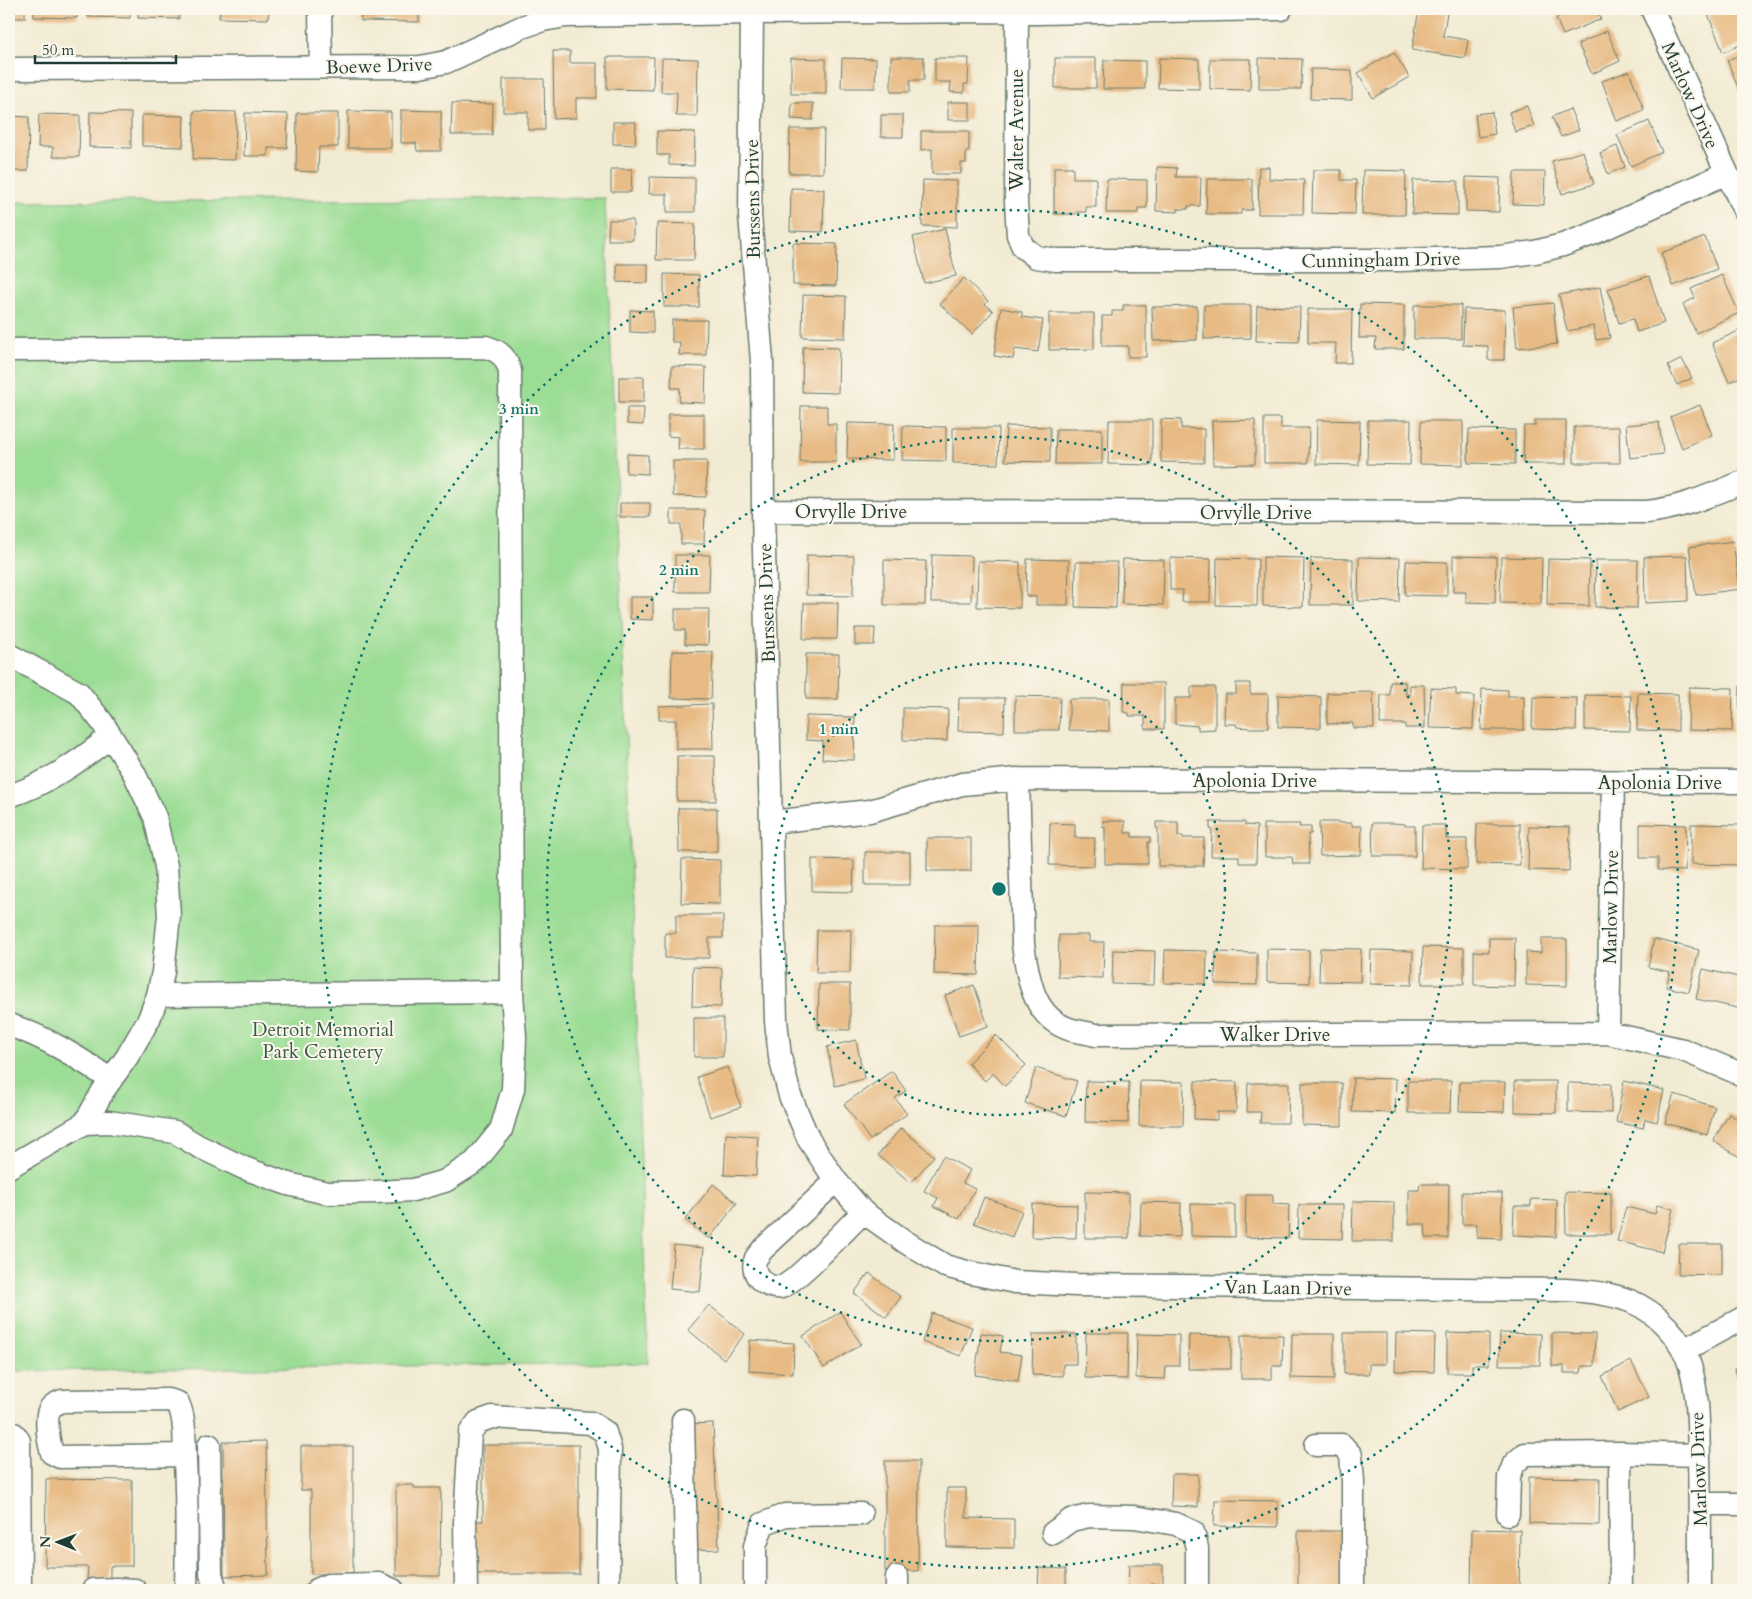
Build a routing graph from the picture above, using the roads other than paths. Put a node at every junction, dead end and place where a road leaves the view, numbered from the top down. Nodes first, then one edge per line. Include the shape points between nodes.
1 (320, 9) edge
2 (1279, 9) edge
3 (1652, 9) edge
4 (676, 11) edge
5 (1005, 11) edge
6 (607, 12) edge
7 (752, 13) junction
8 (321, 68) junction
9 (9, 69) edge
10 (1727, 173) junction
11 (1743, 208) edge
12 (1023, 247) joint
13 (9, 350) edge
14 (1743, 482) edge
15 (763, 511) junction
16 (9, 655) edge
17 (111, 736) junction
18 (1018, 779) junction
19 (1612, 782) junction
20 (1743, 782) edge
21 (9, 796) edge
22 (772, 822) junction
23 (512, 992) junction
24 (158, 995) junction
25 (9, 1025) edge
26 (1608, 1033) junction
27 (1743, 1075) edge
28 (111, 1080) junction
29 (85, 1123) junction
30 (9, 1167) edge
31 (836, 1181) junction
32 (863, 1212) junction
33 (1743, 1318) edge
34 (1684, 1350) junction
35 (682, 1420) dead end
36 (14, 1442) edge
37 (209, 1445) dead end
38 (1316, 1445) dead end
39 (1620, 1454) junction
40 (185, 1455) junction
41 (1698, 1455) junction
42 (1700, 1504) junction
43 (1743, 1504) edge
44 (861, 1514) dead end
45 (1508, 1514) dead end
46 (1053, 1533) dead end
47 (20, 1590) edge
48 (94, 1590) edge
49 (135, 1590) edge
50 (186, 1590) edge
51 (216, 1590) edge
52 (317, 1590) edge
53 (393, 1590) edge
54 (466, 1590) edge
55 (608, 1590) edge
56 (687, 1590) edge
57 (755, 1590) edge
58 (1196, 1590) edge
59 (1353, 1590) edge
60 (1621, 1590) edge
61 (1700, 1590) edge

1 - 8 street
2 - 5 street, Boewe Drive
3 - 10 street, Marlow Drive
4 - 6 street, Boewe Drive
4 - 7 street, Boewe Drive
5 - 7 street, Boewe Drive
5 - 12 street, Walter Avenue via 1018,235
6 - 8 street, Boewe Drive via 543,20 446,62 420,67
7 - 15 street, Burssens Drive via 750,215 762,360
8 - 9 street, Boewe Drive
10 - 11 street, Marlow Drive
10 - 12 street, Cunningham Drive via 1564,245 1500,257 1056,260 1036,257
13 - 23 street via 486,347 497,350 506,358 510,371
14 - 15 street, Orvylle Drive via 1668,510 1647,512
15 - 22 street, Burssens Drive
16 - 17 street via 79,693
17 - 21 street via 82,760
17 - 24 street via 134,773 155,817 166,866 169,916
18 - 19 street, Apolonia Drive
18 - 22 street, Apolonia Drive via 962,784 870,810
18 - 26 street, Walker Drive via 1023,944 1027,971 1032,991 1043,1012 1071,1030 1096,1034
19 - 20 street, Apolonia Drive
19 - 26 street, Marlow Drive
22 - 31 street, Burssens Drive via 776,1021 780,1057 790,1096 809,1140
23 - 24 street
23 - 29 street via 513,1089 501,1130 475,1162 444,1181 413,1190 327,1193 288,1184 244,1168 175,1132 109,1122
24 - 28 street via 149,1019
25 - 28 street via 67,1051
26 - 27 street, Walker Drive via 1683,1050
28 - 29 street
29 - 30 street
31 - 32 street, Van Laan Drive
31 - 32 street via 763,1249 756,1259 755,1270 760,1280 766,1285 784,1286
32 - 34 street, Van Laan Drive via 945,1266 1015,1282 1586,1291 1630,1301 1654,1315
33 - 34 street
34 - 41 street, Marlow Drive via 1694,1387
35 - 56 street
36 - 47 street
37 - 51 street via 212,1574
38 - 59 street via 1342,1445 1351,1455
39 - 41 street
39 - 45 street via 1525,1454 1514,1464 1509,1477
39 - 60 street
40 - 40 street via 183,1413 178,1403 168,1400 62,1401 48,1412 48,1444 52,1453 60,1457
40 - 50 street
41 - 42 street, Marlow Drive
42 - 43 street
42 - 61 street, Marlow Drive
44 - 57 street via 785,1515 763,1524 755,1546
46 - 58 street via 1071,1520 1089,1516 1134,1516 1176,1524 1193,1532 1197,1548
48 - 49 street
52 - 53 street via 328,1584 379,1584
54 - 55 street via 465,1522 470,1433 478,1422 492,1417 591,1423 605,1432 610,1449

